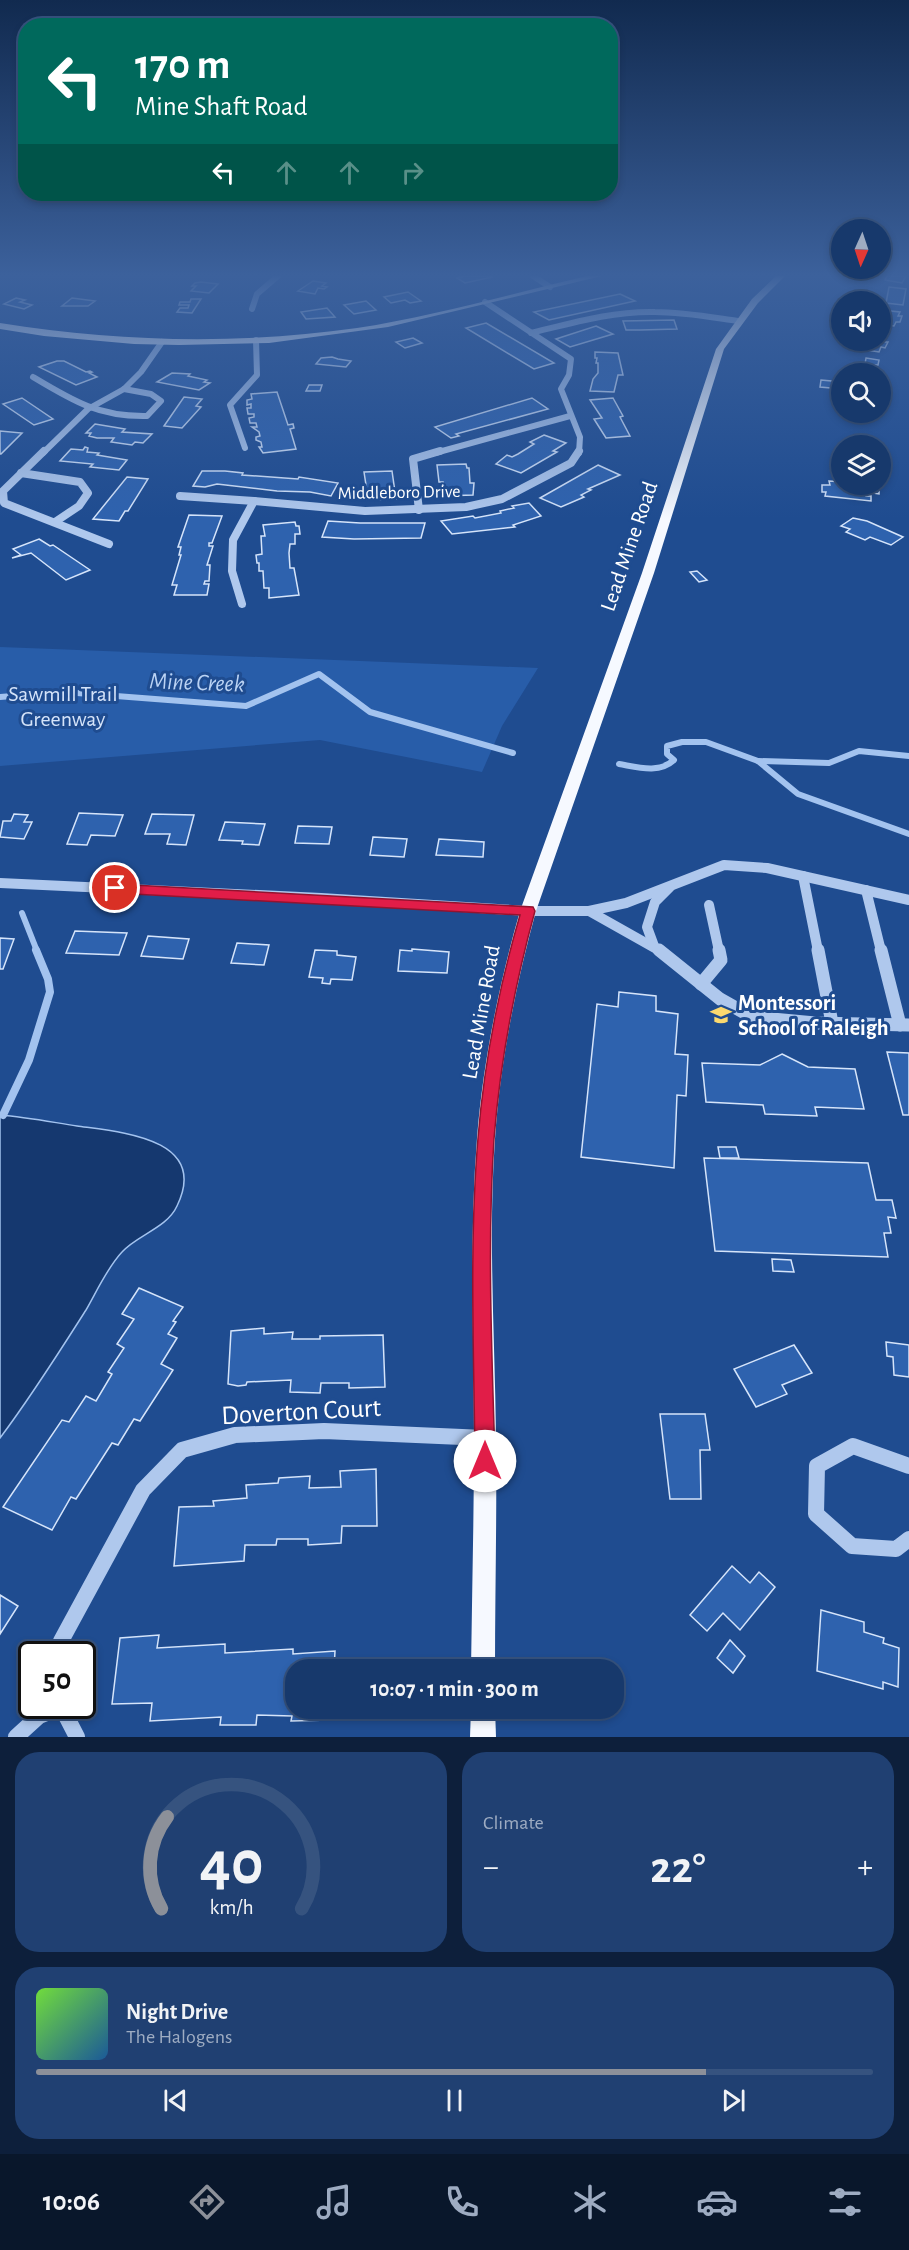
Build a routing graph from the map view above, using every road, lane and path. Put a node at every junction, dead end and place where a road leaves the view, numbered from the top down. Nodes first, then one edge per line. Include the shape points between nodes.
1 (151, 357) edge
2 (256, 357) edge
3 (568, 357) edge
4 (717, 357) edge
5 (33, 377) dead end
6 (124, 389) junction
7 (88, 409) junction
8 (570, 416) junction
9 (244, 448) dead end
10 (21, 473) junction
11 (180, 496) dead end
12 (254, 501) junction
13 (419, 510) junction
14 (55, 522) junction
15 (109, 543) dead end
16 (242, 604) dead end
17 (802, 876) junction
18 (0, 883) edge
19 (672, 884) junction
20 (866, 890) junction
21 (909, 900) edge
22 (709, 905) dead end
23 (528, 911) junction
24 (589, 911) junction
25 (654, 946) junction
26 (701, 984) junction
27 (832, 1023) junction
28 (905, 1025) edge
29 (485, 1438) junction
30 (909, 1466) edge
31 (909, 1539) edge
32 (61, 1641) edge
33 (483, 1659) edge
34 (36, 1719) edge
35 (68, 1719) edge
36 (483, 1719) edge
37 (16, 1737) edge
38 (77, 1737) edge
39 (483, 1737) edge

1 - 6 street
2 - 9 street via 257,375 230,405
3 - 8 street, Middleboro Drive via 569,375 561,389
4 - 23 main road, Lead Mine Road via 648,573
5 - 7 street
6 - 7 street
6 - 7 street via 151,394 161,401 147,416 122,417
7 - 10 street
8 - 13 street via 413,459
8 - 13 street, Middleboro Drive via 583,443 580,455 570,464 502,499 466,507
10 - 14 street via 3,491 4,503
10 - 14 street via 80,482 88,493 79,506
11 - 12 street, Middleboro Drive
12 - 13 street, Middleboro Drive via 365,511
12 - 16 street via 233,540 232,571
14 - 15 street
17 - 19 street via 767,868 724,865
17 - 20 street
17 - 27 street
18 - 23 street
19 - 24 street via 626,903
19 - 25 street via 655,902 647,927
20 - 21 street
20 - 28 street
22 - 26 street via 720,960
23 - 24 street
23 - 29 main road, Lead Mine Road via 499,1044 486,1138 482,1291
24 - 25 street
25 - 26 street
26 - 27 street via 752,1017
27 - 28 street
29 - 32 street, Doverton Court via 324,1431 235,1435 182,1450 143,1490
29 - 33 main road, Lead Mine Road
30 - 31 street via 853,1446 817,1466 816,1514 852,1546 896,1549
34 - 37 street
35 - 38 street
36 - 39 main road

